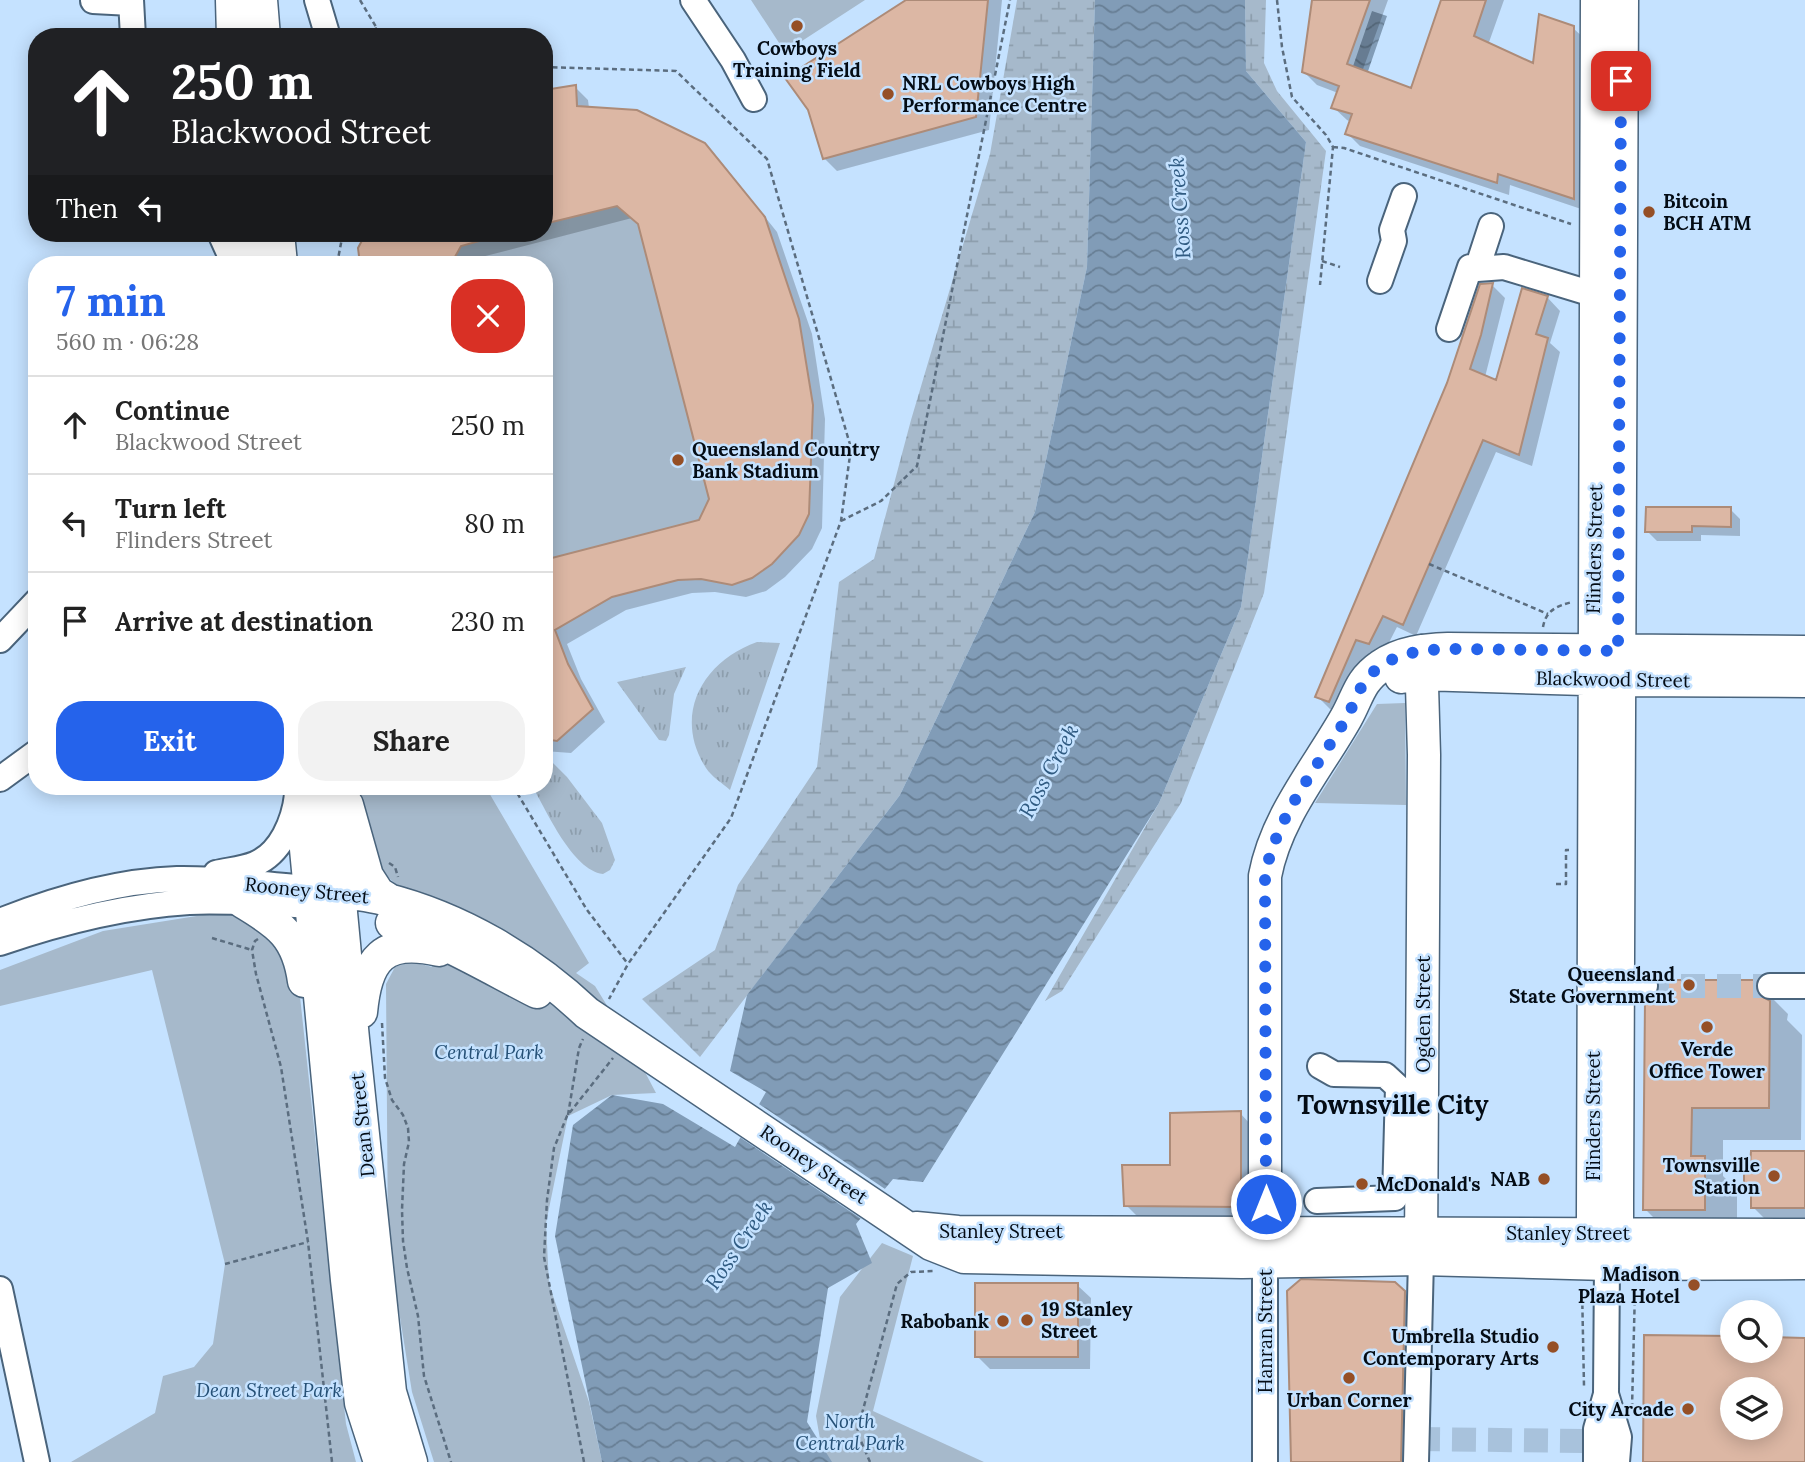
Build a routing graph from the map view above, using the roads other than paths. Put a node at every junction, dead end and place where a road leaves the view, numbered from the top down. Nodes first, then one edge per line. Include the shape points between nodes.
1 (232, 0) edge
2 (261, 0) edge
3 (317, 0) edge
4 (693, 0) edge
5 (1597, 0) edge
6 (1622, 0) edge
7 (93, 1) edge
8 (131, 2) edge
9 (132, 28) edge
10 (233, 28) edge
11 (263, 28) edge
12 (325, 28) edge
13 (754, 99) dead end
14 (1404, 196) dead end
15 (1491, 226) dead end
16 (1473, 268) junction
17 (1380, 281) dead end
18 (1596, 295) junction
19 (1449, 329) dead end
20 (28, 610) edge
21 (0, 640) edge
22 (1805, 652) edge
23 (1421, 662) junction
24 (1606, 665) junction
25 (1805, 681) edge
26 (28, 759) edge
27 (0, 779) edge
28 (297, 795) edge
29 (301, 795) edge
30 (330, 795) edge
31 (346, 795) edge
32 (181, 879) junction
33 (326, 899) junction
34 (389, 900) junction
35 (243, 902) junction
36 (53, 914) junction
37 (0, 921) edge
38 (0, 943) edge
39 (474, 959) junction
40 (1770, 986) tunnel mouth
41 (1805, 986) edge
42 (594, 1016) junction
43 (326, 1070) junction
44 (1398, 1087) dead end
45 (359, 1102) junction
46 (1317, 1200) dead end
47 (901, 1223) joint
48 (1605, 1233) junction
49 (1805, 1235) edge
50 (1421, 1245) junction
51 (1266, 1247) junction
52 (1805, 1263) edge
53 (1607, 1264) junction
54 (0, 1289) edge
55 (1595, 1392) junction
56 (37, 1462) edge
57 (380, 1462) edge
58 (411, 1462) edge
59 (1265, 1462) edge
60 (1416, 1462) edge
61 (1597, 1462) edge
62 (1617, 1462) edge

1 - 10 main road
2 - 11 main road
3 - 12 street
4 - 13 street
5 - 18 main road, Flinders Street
6 - 24 main road, Flinders Street
7 - 8 street
8 - 9 street
14 - 17 street
15 - 16 street
16 - 18 street via 1504,267
16 - 19 street
18 - 24 main road, Flinders Street
20 - 21 street
22 - 24 main road, Blackwood Street
23 - 24 main road, Blackwood Street via 1448,649
23 - 50 main road, Ogden Street
23 - 51 main road, Hanran Street via 1396,657 1361,684 1269,854 1265,876
24 - 25 main road, Blackwood Street
24 - 48 main road, Flinders Street
24 - 48 main road, Flinders Street via 1631,986
26 - 27 street
28 - 32 street via 279,845 264,859
29 - 33 main road, Dean Street
30 - 33 main road, Dean Street
31 - 34 main road via 367,876
32 - 33 street, Rooney Street
32 - 36 street, Rooney Street via 132,884
33 - 34 main road, Rooney Street
33 - 35 street, Rooney Street
33 - 39 main road, Rooney Street via 407,928
33 - 43 main road, Dean Street
33 - 45 main road, Dean Street
34 - 42 main road, Rooney Street via 506,950
35 - 36 street, Rooney Street
35 - 43 main road via 283,930 296,946
36 - 37 street, Rooney Street
36 - 38 street, Rooney Street
39 - 42 main road, Rooney Street
39 - 45 main road via 407,946 376,959 363,992
40 - 41 street
42 - 47 main road, Rooney Street
43 - 57 main road, Dean Street via 361,1403
44 - 46 street via 1395,1198
45 - 58 main road, Dean Street via 390,1392
47 - 51 main road, Stanley Street via 979,1245
48 - 49 main road, Stanley Street
48 - 50 main road, Stanley Street
48 - 53 main road, Flinders Street
50 - 51 main road, Stanley Street
50 - 53 main road, Stanley Street
50 - 60 street, Ogden Street
51 - 59 street, Hanran Street
52 - 53 main road, Stanley Street
53 - 55 street, Flinders Street
54 - 56 street
55 - 61 street, Flinders Street
55 - 62 street, Flinders Street via 1619,1437

